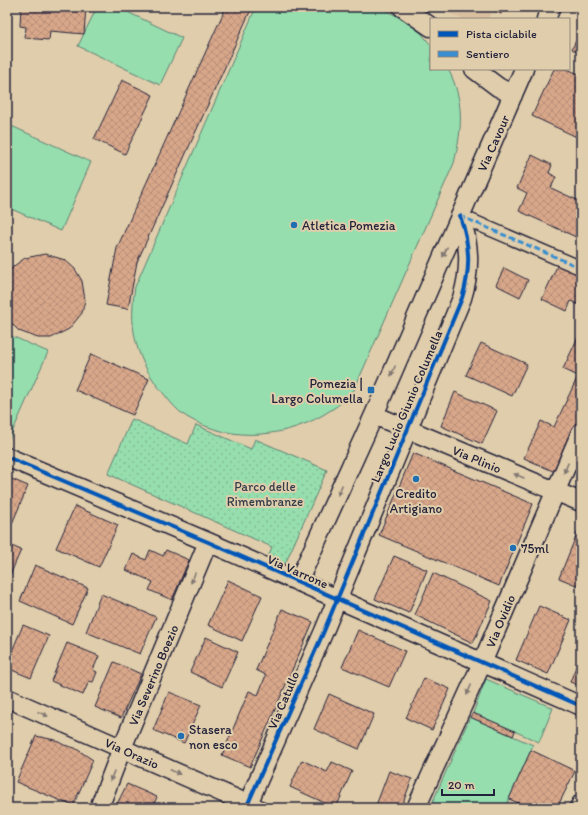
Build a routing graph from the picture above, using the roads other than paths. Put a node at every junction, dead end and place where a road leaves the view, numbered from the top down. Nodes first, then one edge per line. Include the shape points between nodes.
1 (402, 7) edge
2 (551, 7) edge
3 (546, 18) edge
4 (430, 26) edge
5 (475, 70) edge
6 (524, 70) edge
7 (513, 95) junction
8 (460, 216) junction
9 (581, 268) edge
10 (374, 415) junction
11 (407, 429) junction
12 (581, 432) edge
13 (7, 457) edge
14 (556, 492) junction
15 (581, 502) edge
16 (208, 542) junction
17 (298, 582) junction
18 (336, 599) junction
19 (482, 663) junction
20 (7, 698) edge
21 (581, 706) edge
22 (122, 748) junction
23 (581, 804) edge
24 (250, 807) edge
25 (99, 808) edge
26 (416, 808) edge
27 (579, 808) edge

1 - 4 street
2 - 3 street
5 - 7 street
6 - 7 street, Via Cavour
7 - 8 street, Via Cavour
8 - 9 street
8 -> 10 street, Largo Lucio Giunio Columella
8 - 11 street, Largo Lucio Giunio Columella via 469,256 465,288
10 - 11 street, Via Plinio
10 -> 17 street, Largo Lucio Giunio Columella
14 -> 11 street, Via Plinio
11 - 18 street, Largo Lucio Giunio Columella
12 -> 14 street, Via Ovidio
13 - 16 street, Via Varrone
14 - 15 street, Via Plinio
14 - 19 street, Via Ovidio
16 - 17 street, Via Varrone
16 -> 22 street, Via Severino Boezio
17 - 18 street, Via Varrone
18 - 19 street, Via Varrone
18 - 24 street, Via Catullo
19 - 21 street, Via Varrone
19 -> 26 street, Via Ovidio
20 -> 22 street, Via Orazio
22 -> 24 street, Via Orazio
22 -> 25 street, Via Severino Boezio
23 - 27 street

